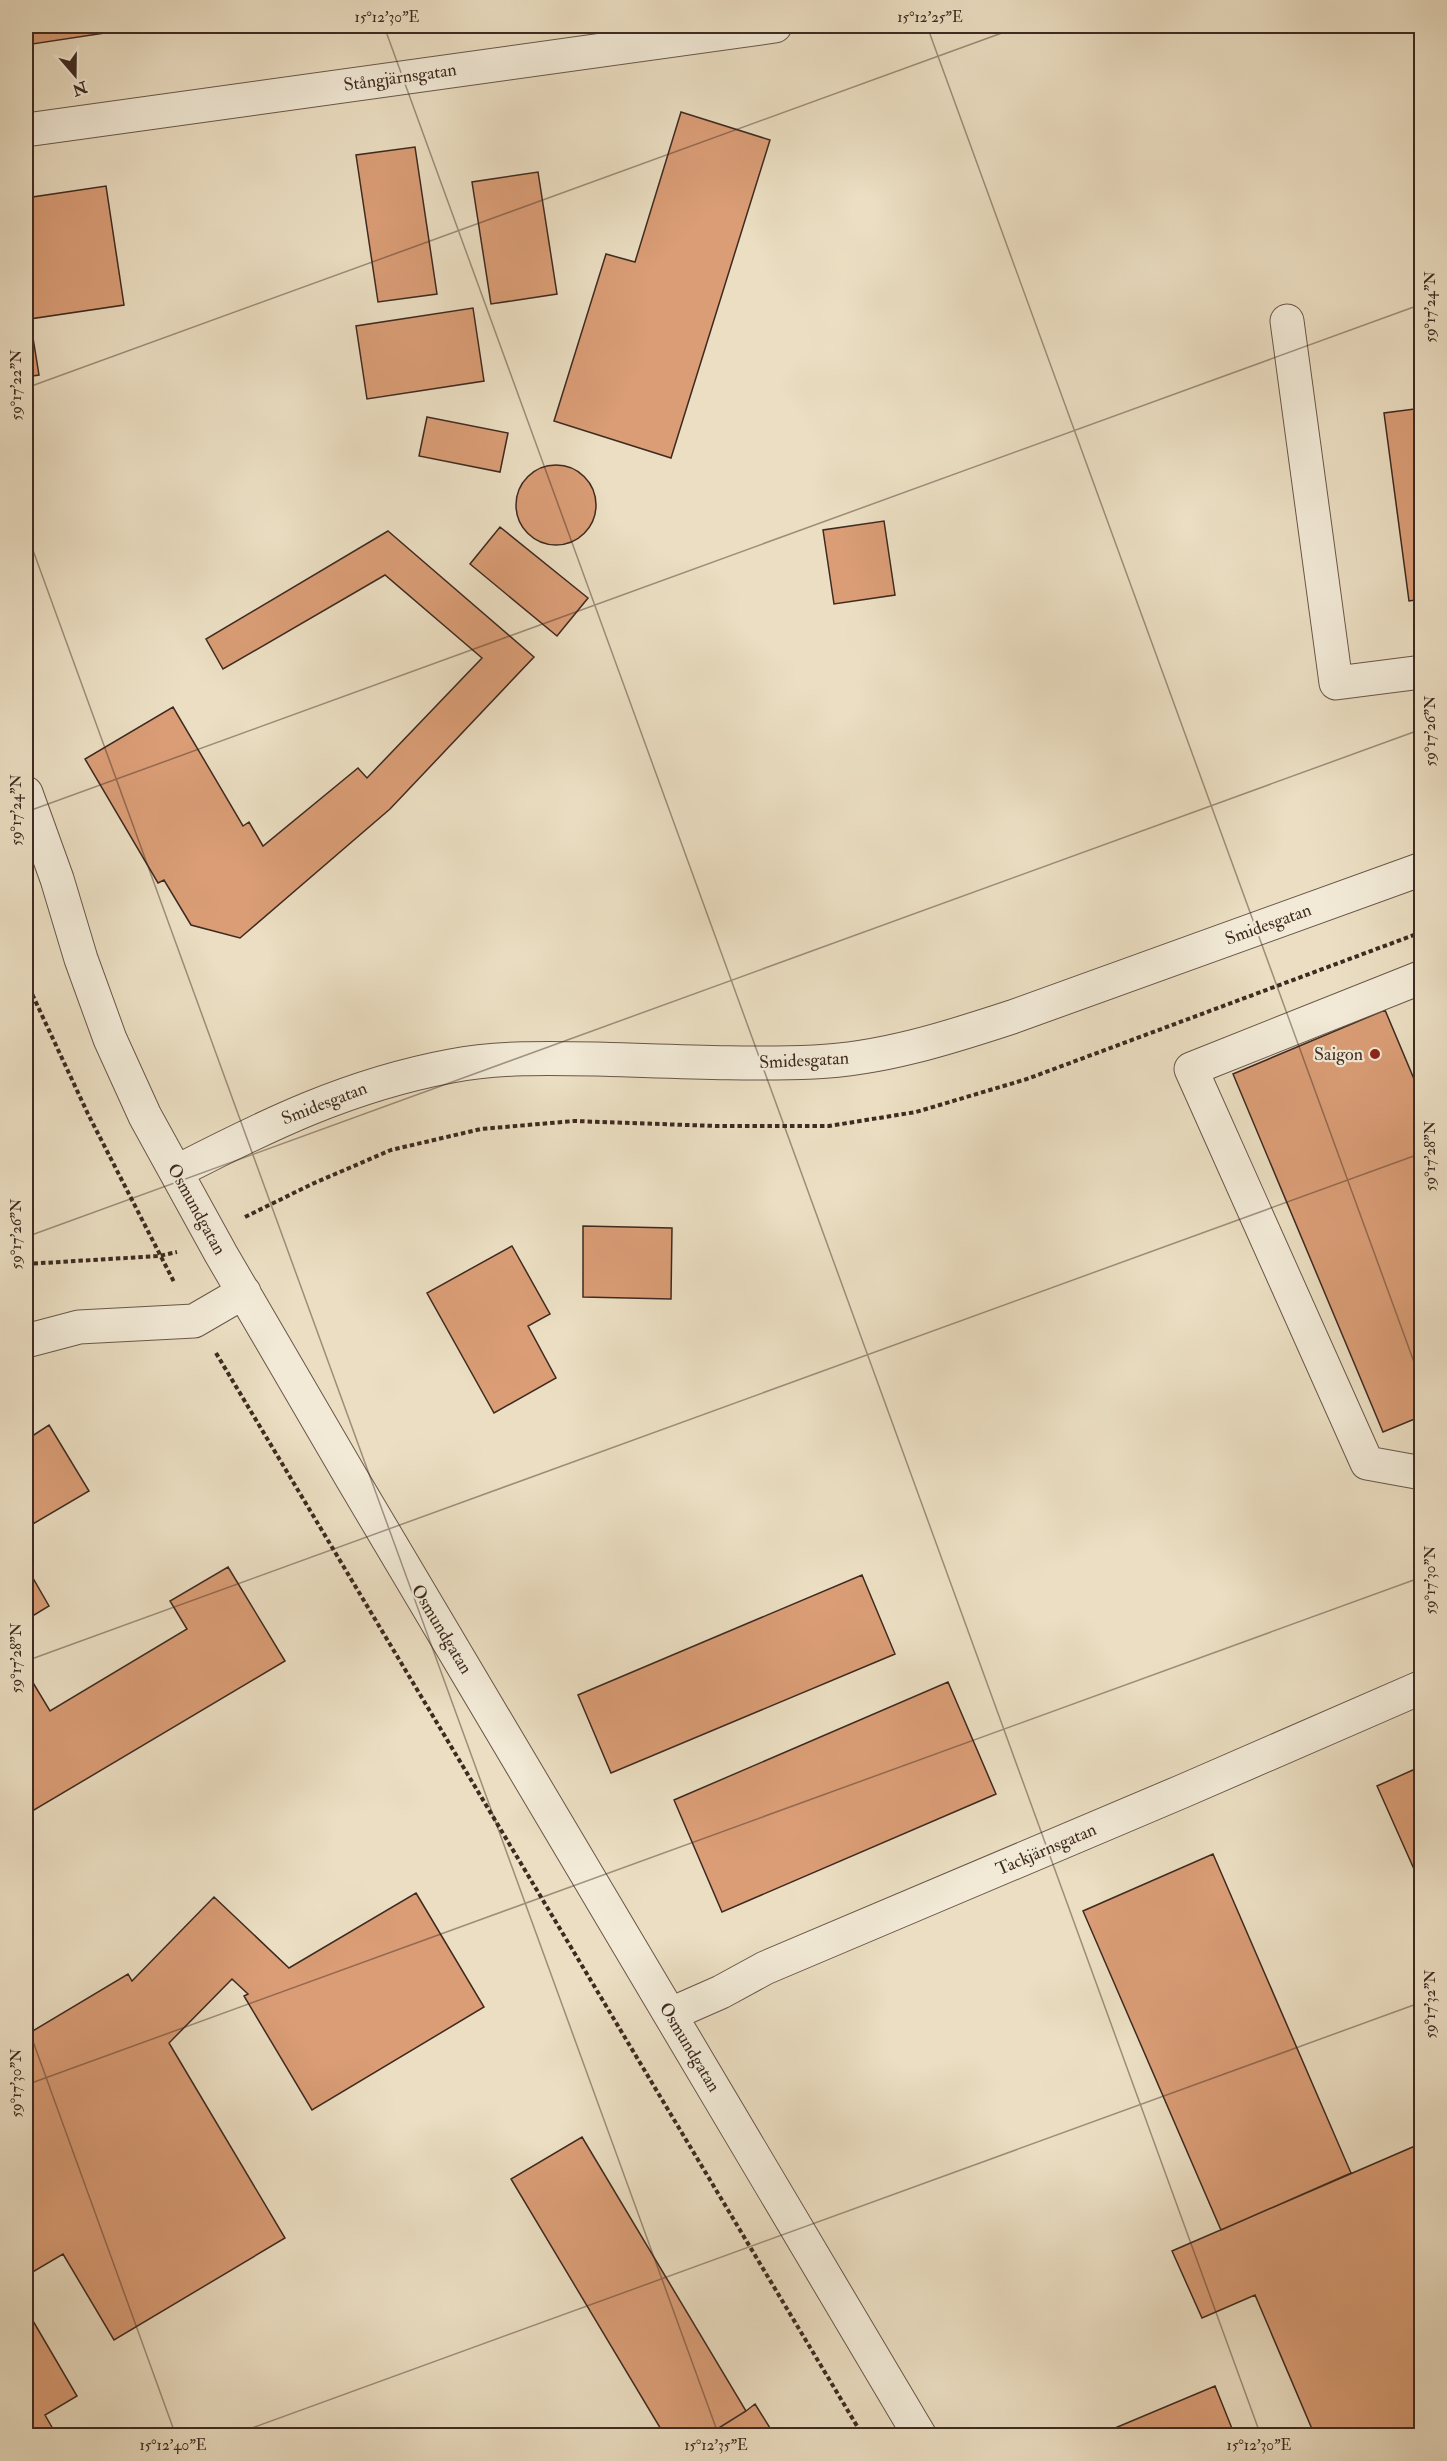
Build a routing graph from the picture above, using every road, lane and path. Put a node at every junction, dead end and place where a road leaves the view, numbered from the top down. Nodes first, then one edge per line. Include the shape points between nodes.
1 (775, 26) edge
2 (26, 130) edge
3 (1287, 321) dead end
4 (1422, 672) edge
5 (26, 793) edge
6 (1422, 869) edge
7 (1422, 977) edge
8 (26, 981) edge
9 (176, 1172) junction
10 (159, 1256) junction
11 (26, 1264) edge
12 (243, 1292) junction
13 (197, 1321) junction
14 (26, 1341) edge
15 (1422, 1473) edge
16 (1422, 1687) edge
17 (671, 2014) junction
18 (862, 2436) edge
19 (920, 2436) edge

1 - 2 street, Stångjärnsgatan
3 - 4 street via 1336,683
5 - 9 street, Osmundgatan via 110,1039
6 - 9 street, Smidesgatan via 944,1040 816,1062 538,1058 452,1066 373,1084 317,1103
7 - 15 street via 1191,1069 1367,1463
8 - 10 path
9 - 12 street, Osmundgatan
10 - 11 path
10 - 13 path
12 - 13 street
12 - 17 street, Osmundgatan
13 - 14 street via 80,1327
13 - 18 path
16 - 17 street, Tackjärnsgatan via 765,1968
17 - 19 street, Osmundgatan

